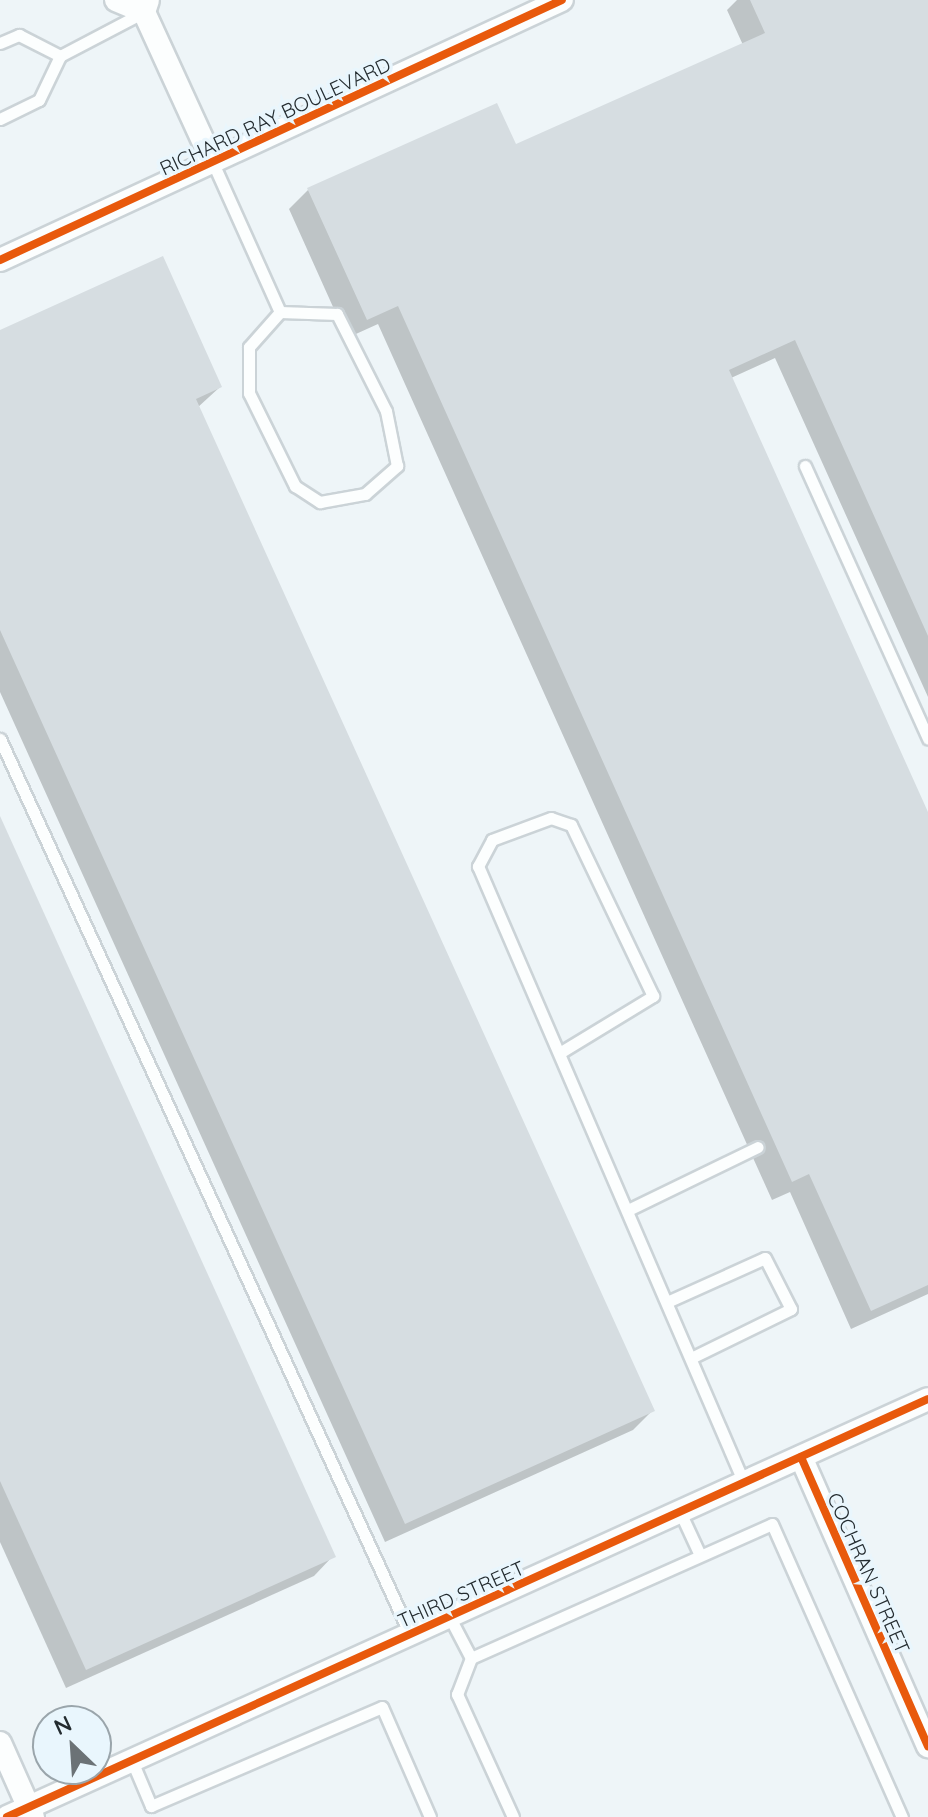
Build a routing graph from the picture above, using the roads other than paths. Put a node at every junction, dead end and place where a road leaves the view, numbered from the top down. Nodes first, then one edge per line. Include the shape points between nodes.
1 (116, 0) edge
2 (562, 0) edge
3 (146, 6) edge
4 (0, 43) edge
5 (60, 56) junction
6 (0, 119) edge
7 (213, 163) junction
8 (0, 260) edge
9 (280, 312) junction
10 (805, 466) dead end
11 (928, 738) edge
12 (0, 739) edge
13 (561, 1052) junction
14 (758, 1147) dead end
15 (628, 1210) junction
16 (667, 1302) junction
17 (691, 1358) junction
18 (928, 1399) edge
19 (801, 1457) junction
20 (744, 1483) junction
21 (680, 1512) junction
22 (700, 1555) junction
23 (449, 1616) junction
24 (410, 1634) junction
25 (471, 1658) junction
26 (0, 1743) edge
27 (928, 1746) edge
28 (132, 1761) junction
29 (151, 1806) junction
30 (31, 1812) edge
31 (7, 1817) edge
32 (141, 1817) edge
33 (430, 1817) edge
34 (513, 1817) edge
35 (902, 1817) edge

1 - 3 street
2 - 7 street, RICHARD RAY BOULEVARD
3 - 5 lane
3 - 7 street
4 - 5 lane via 19,35
5 - 6 lane via 39,100
7 - 8 street, RICHARD RAY BOULEVARD
7 - 9 lane
9 - 9 lane via 249,347 249,393 295,486 320,502 365,494 397,466 386,411 337,314
10 - 11 lane
12 - 24 lane
13 - 13 lane via 478,866 492,840 551,818 571,825 653,996
13 - 15 lane
14 - 15 lane
15 - 16 lane
16 - 17 lane
16 - 17 lane via 765,1258 791,1309
17 - 20 lane
18 - 19 street, THIRD STREET
19 - 20 street, THIRD STREET
19 - 27 street, COCHRAN STREET
20 - 21 street, THIRD STREET
21 - 22 lane
21 - 23 street, THIRD STREET
22 - 25 lane
22 - 35 lane via 772,1524
23 - 24 street, THIRD STREET
23 - 25 lane
24 - 28 street, THIRD STREET
25 - 34 lane via 457,1694
26 - 30 street
28 - 29 lane
28 - 30 street, THIRD STREET
29 - 32 lane
29 - 33 lane via 382,1707
30 - 31 street, THIRD STREET

